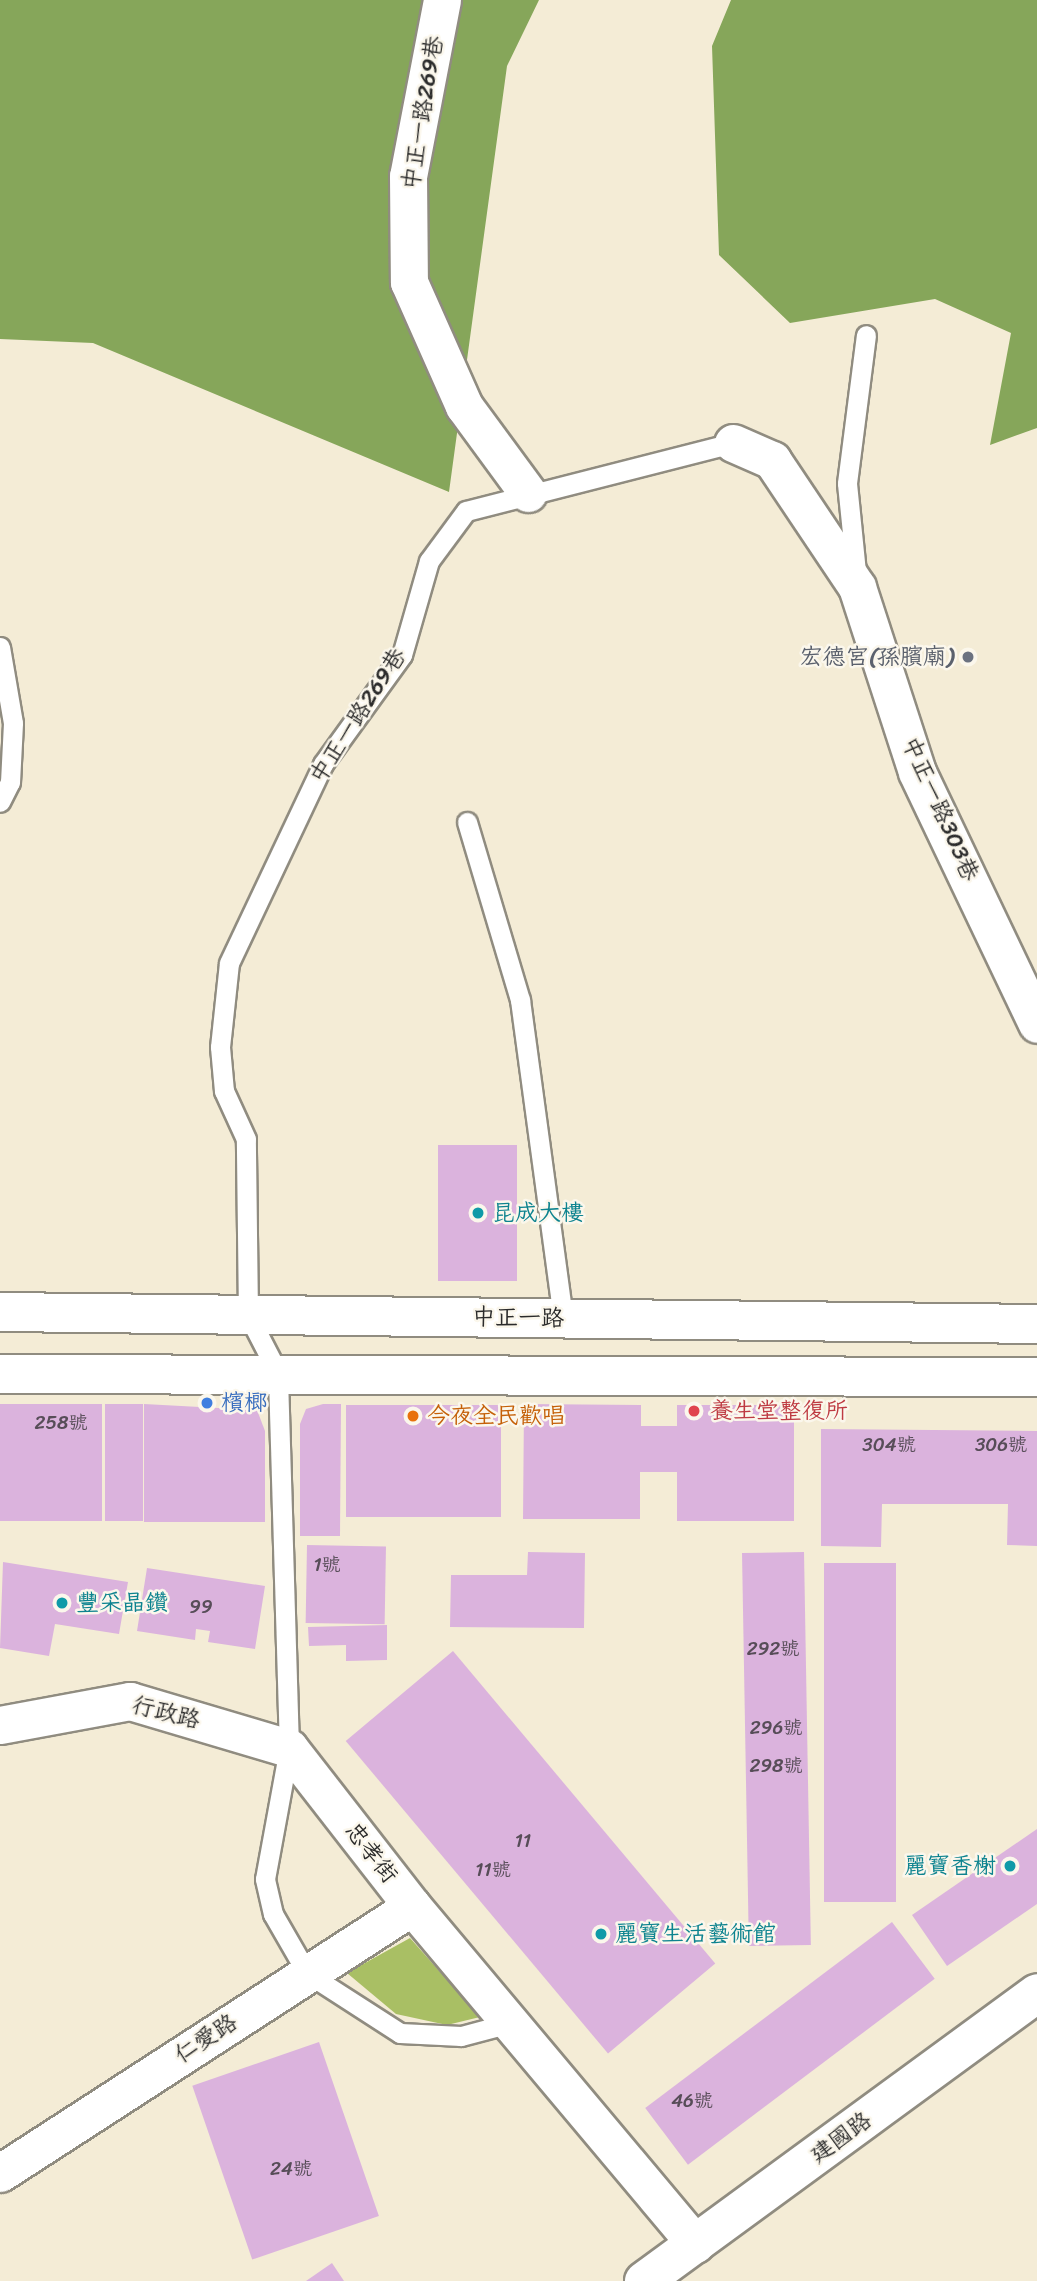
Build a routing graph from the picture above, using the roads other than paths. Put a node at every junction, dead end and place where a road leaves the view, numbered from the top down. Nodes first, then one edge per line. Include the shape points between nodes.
1 (442, 0) edge
2 (866, 335) dead end
3 (733, 443) joint
4 (528, 493) junction
5 (857, 587) junction
6 (0, 647) edge
7 (0, 802) edge
8 (467, 822) dead end
9 (1037, 1024) edge
10 (0, 1312) edge
11 (248, 1315) junction
12 (564, 1319) junction
13 (1037, 1324) edge
14 (278, 1373) junction
15 (0, 1374) edge
16 (1037, 1377) edge
17 (0, 1725) edge
18 (289, 1748) junction
19 (412, 1906) junction
20 (307, 1973) junction
21 (1037, 1993) edge
22 (510, 2023) junction
23 (0, 2173) edge
24 (696, 2244) junction
25 (644, 2281) edge

1 - 4 street, 中正一路269巷 via 408,176 409,282 464,406
2 - 5 lane, 中正一路303巷 via 848,482
3 - 4 lane
3 - 5 street, 中正一路303巷 via 772,460
4 - 11 lane, 中正一路269巷 via 466,511 429,561 402,655 323,764 229,963 220,1047 224,1091 246,1139
5 - 9 street, 中正一路303巷 via 918,772
6 - 7 lane via 13,723 10,782
8 - 12 lane via 520,1000
10 - 11 main road, 中正一路
11 - 12 main road, 中正一路
11 - 14 lane, 中正一路269巷
12 - 13 main road, 中正一路
14 - 15 main road
14 - 16 main road
14 - 18 lane
17 - 18 street, 行政路 via 130,1701
18 - 19 street, 忠孝街
18 - 20 lane via 265,1879 273,1914
19 - 20 street, 仁愛路
19 - 22 street, 忠孝街
20 - 22 lane via 400,2033 461,2036
20 - 23 street, 仁愛路
21 - 24 main road, 建國路
22 - 24 street, 忠孝街
24 - 25 main road, 建國路

